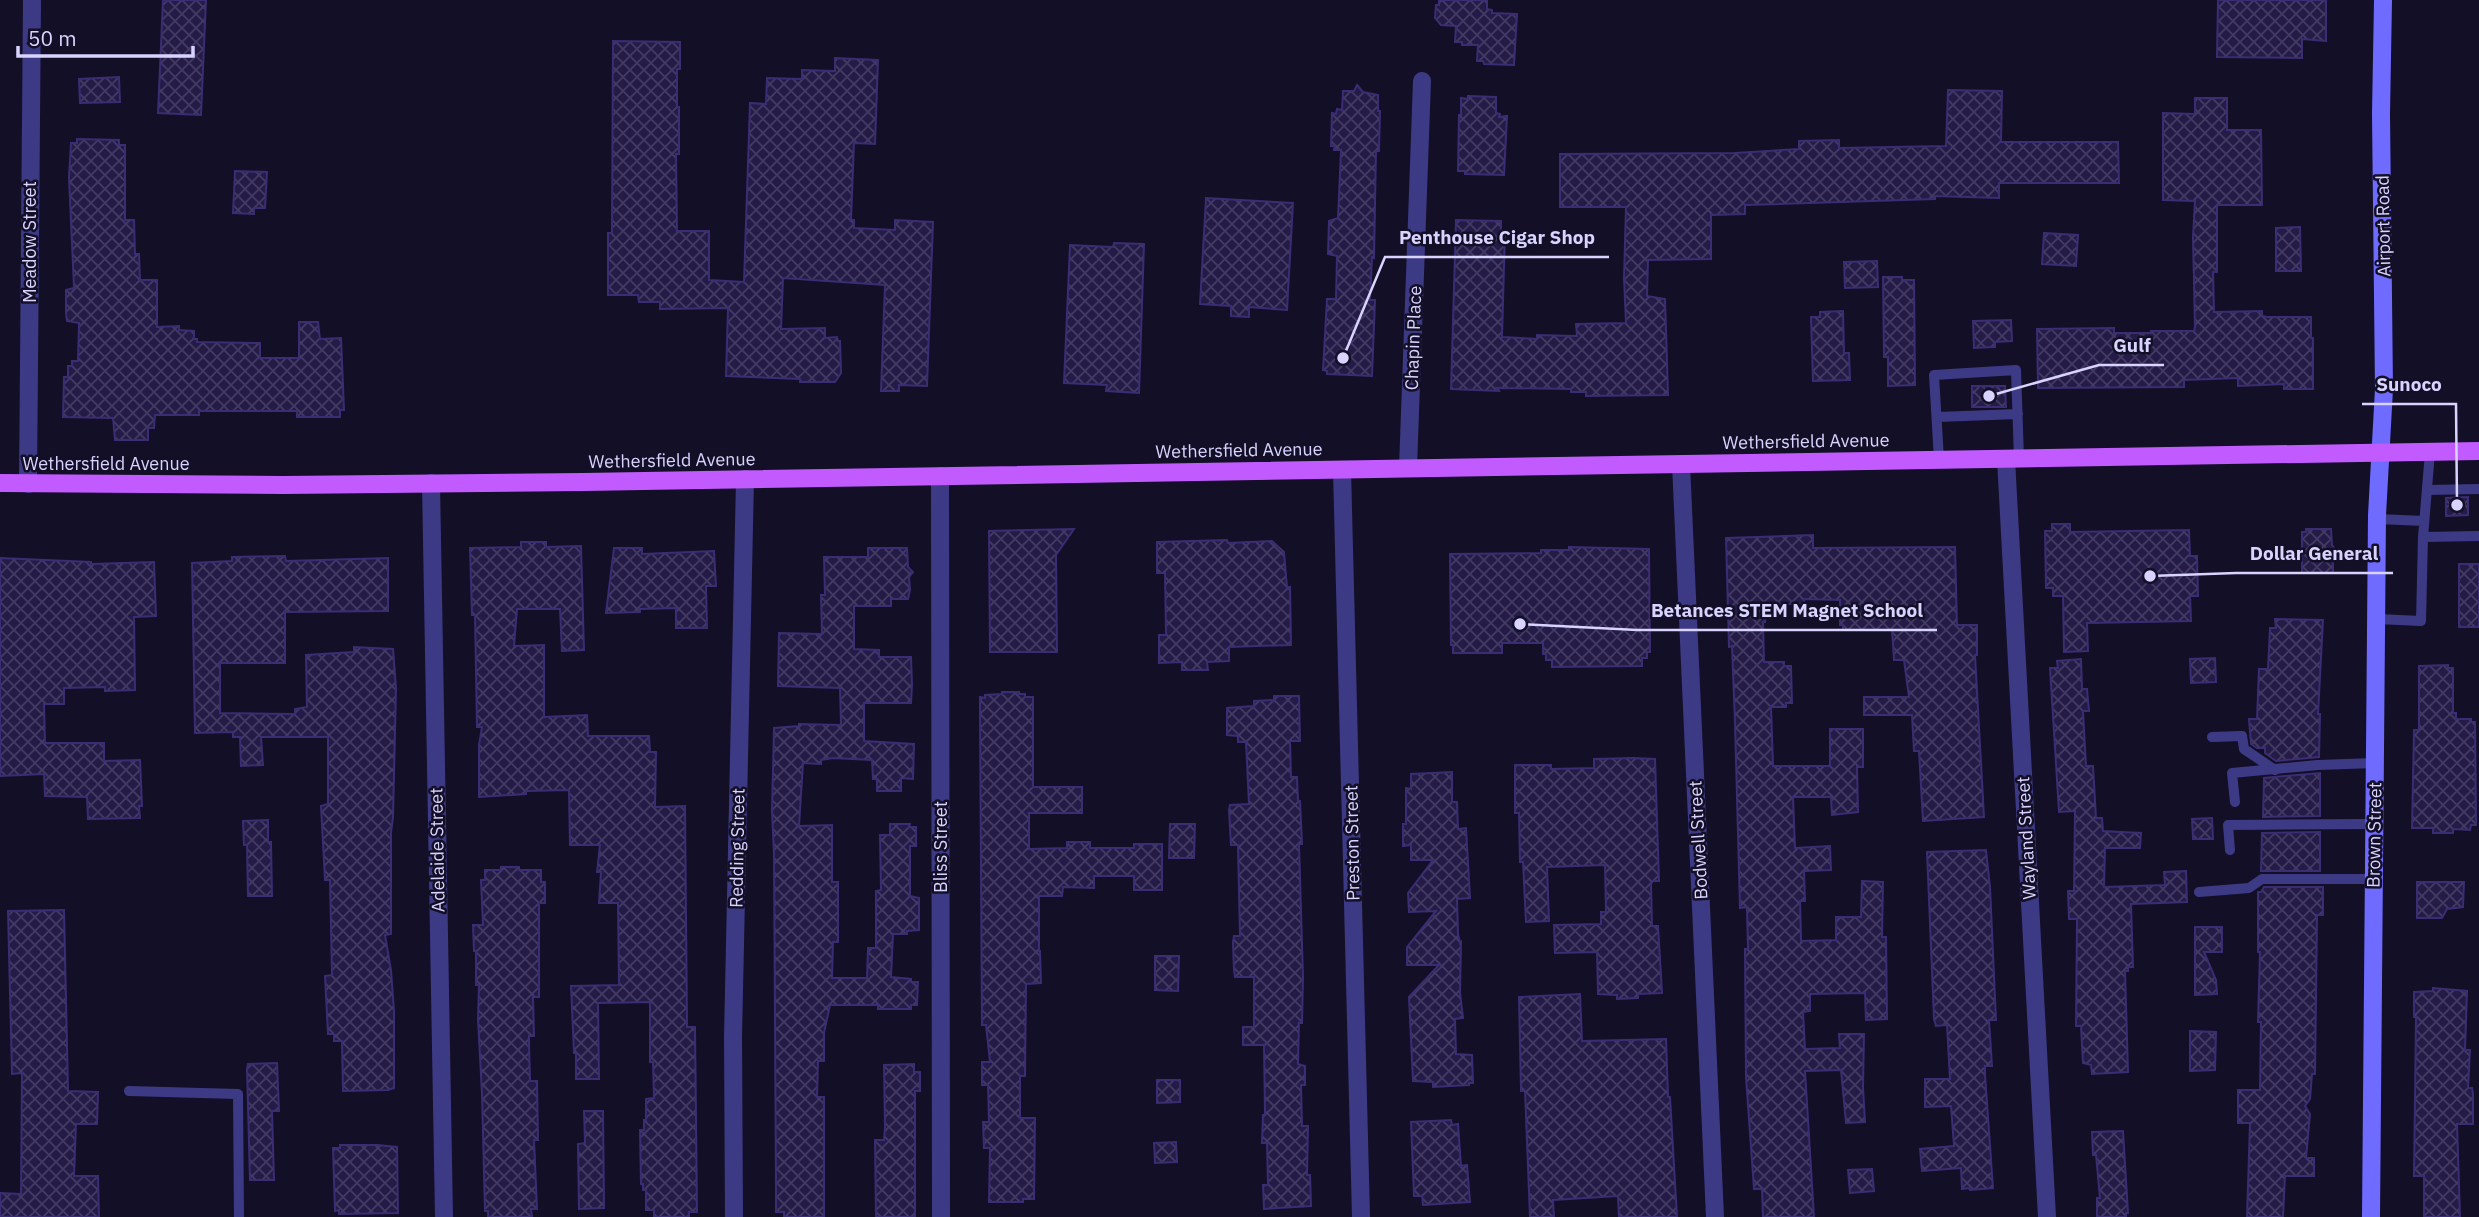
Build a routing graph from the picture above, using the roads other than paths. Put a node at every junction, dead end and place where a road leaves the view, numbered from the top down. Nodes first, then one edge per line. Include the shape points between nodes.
1 (32, 0) edge
2 (2383, 0) edge
3 (1422, 81) dead end
4 (2018, 414) junction
5 (1937, 418) junction
6 (2479, 450) edge
7 (2430, 452) junction
8 (2381, 453) junction
9 (2013, 459) junction
10 (1939, 460) junction
11 (1681, 464) junction
12 (1408, 468) junction
13 (1342, 470) junction
14 (940, 476) junction
15 (745, 479) junction
16 (0, 483) edge
17 (431, 483) junction
18 (28, 484) junction
19 (2479, 489) edge
20 (2427, 490) junction
21 (2378, 519) junction
22 (2424, 521) junction
23 (2479, 536) edge
24 (2423, 537) junction
25 (2377, 619) junction
26 (2212, 737) dead end
27 (2375, 763) junction
28 (2275, 770) junction
29 (2235, 802) dead end
30 (2375, 824) junction
31 (2230, 850) dead end
32 (2374, 878) junction
33 (2199, 892) dead end
34 (129, 1091) dead end
35 (239, 1217) edge
36 (444, 1217) edge
37 (734, 1217) edge
38 (942, 1217) edge
39 (1361, 1217) edge
40 (1715, 1217) edge
41 (2047, 1217) edge
42 (2371, 1217) edge

1 - 18 street, Meadow Street
2 - 8 main road, Airport Road
3 - 12 street, Chapin Place
4 - 5 lane
4 - 5 lane via 2016,370 1934,375
4 - 9 lane
5 - 10 lane
6 - 7 main road, Wethersfield Avenue
7 - 8 main road, Wethersfield Avenue
7 - 20 lane
8 - 9 main road, Wethersfield Avenue
8 - 21 main road, Brown Street
9 - 10 main road, Wethersfield Avenue
9 - 41 street, Wayland Street
10 - 11 main road, Wethersfield Avenue
11 - 12 main road, Wethersfield Avenue
11 - 40 street, Bodwell Street
12 - 13 main road, Wethersfield Avenue
13 - 14 main road, Wethersfield Avenue
13 - 39 street, Preston Street
14 - 15 main road, Wethersfield Avenue
14 - 38 street, Bliss Street
15 - 17 main road, Wethersfield Avenue
15 - 37 street, Redding Street via 733,1037
16 - 18 main road, Wethersfield Avenue
17 - 18 main road, Wethersfield Avenue
17 - 36 street, Adelaide Street
19 - 20 lane
20 - 22 lane
21 - 22 lane
21 - 25 main road, Brown Street
22 - 24 lane
23 - 24 lane
24 - 25 lane via 2421,621
25 - 27 main road, Brown Street
26 - 28 lane via 2242,736 2244,749
27 - 28 lane
27 - 30 main road, Brown Street
28 - 29 lane via 2232,773
30 - 31 lane via 2228,825
30 - 32 main road, Brown Street
32 - 33 lane via 2262,879 2249,888
32 - 42 main road, Brown Street
34 - 35 lane via 237,1094

